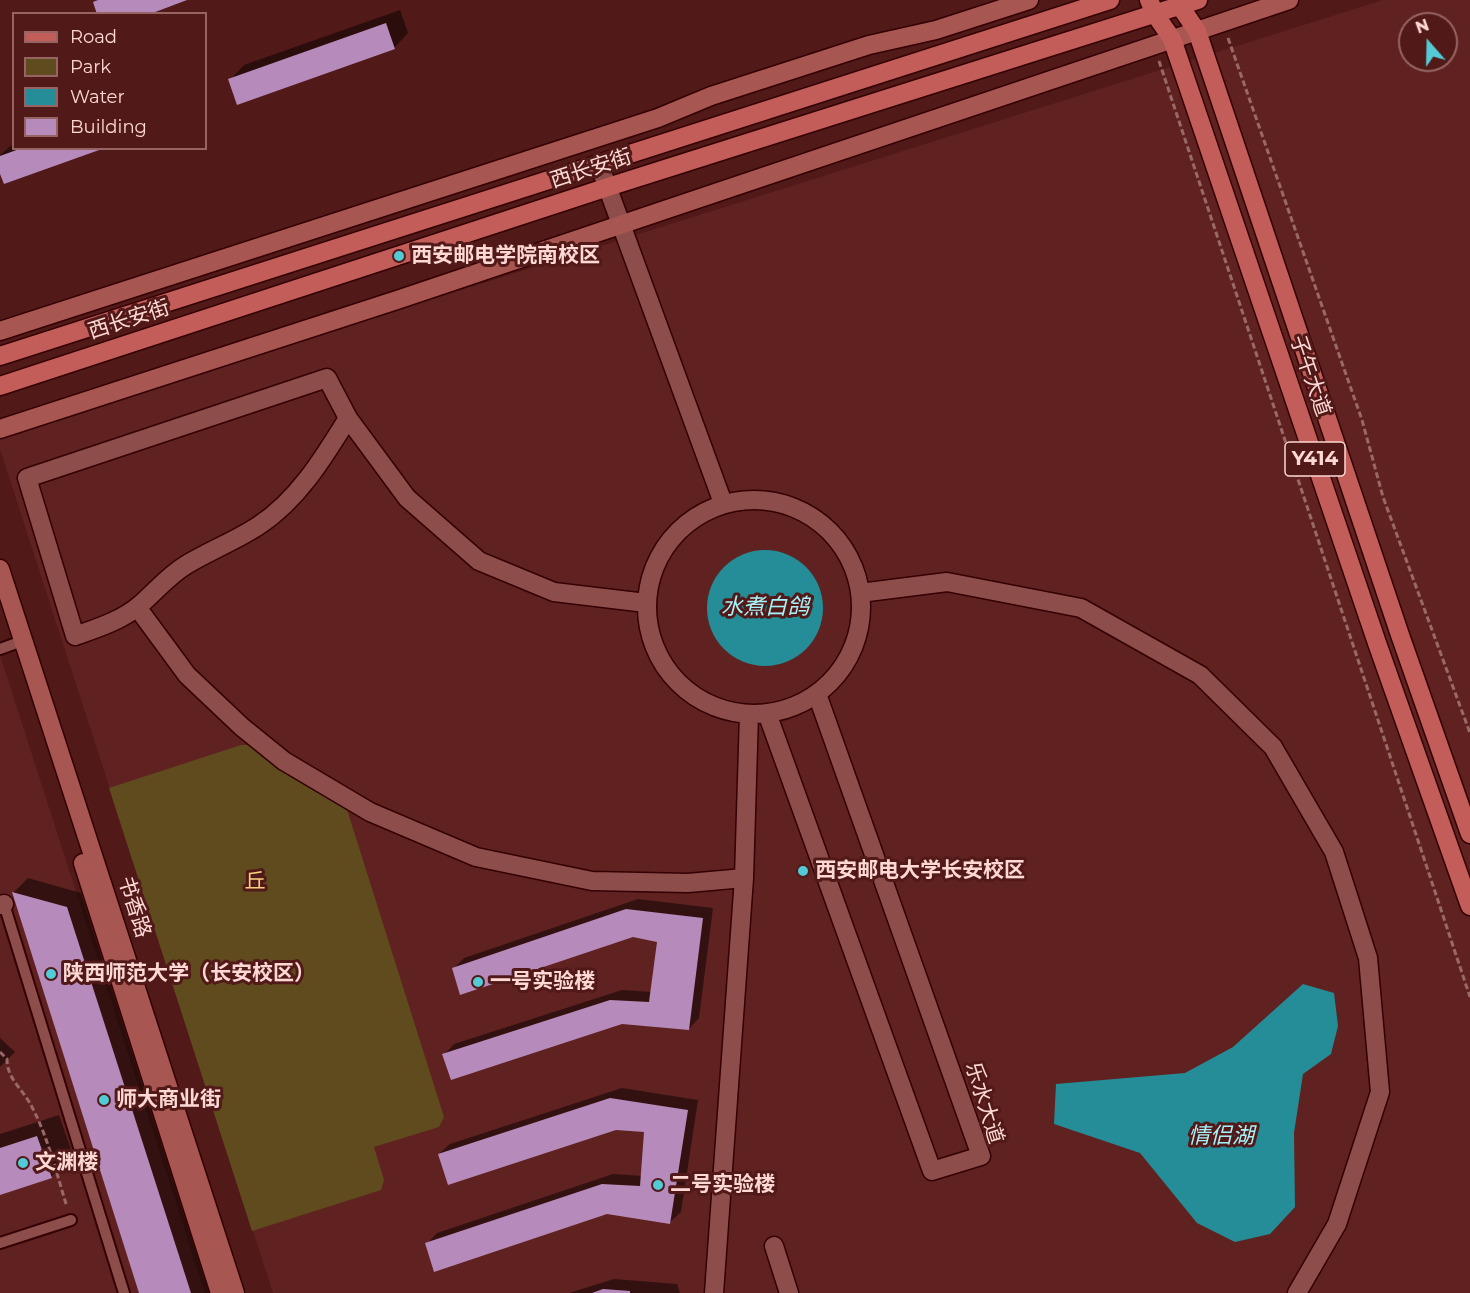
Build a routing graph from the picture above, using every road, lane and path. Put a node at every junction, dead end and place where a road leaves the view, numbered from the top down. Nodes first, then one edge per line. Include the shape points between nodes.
1 (1029, 0) edge
2 (1110, 0) edge
3 (1289, 0) edge
4 (1186, 2) edge
5 (1075, 6) edge
6 (1152, 7) edge
7 (1197, 31) junction
8 (1226, 33) dead end
9 (1172, 39) junction
10 (599, 164) junction
11 (608, 187) junction
12 (621, 225) junction
13 (0, 331) edge
14 (0, 356) edge
15 (0, 386) edge
16 (348, 418) junction
17 (0, 429) edge
18 (723, 503) junction
19 (0, 568) edge
20 (860, 593) junction
21 (0, 601) edge
22 (646, 603) junction
23 (137, 608) junction
24 (13, 644) edge
25 (817, 694) junction
26 (767, 713) junction
27 (749, 714) junction
28 (1470, 733) edge
29 (1470, 834) edge
30 (744, 878) junction
31 (2, 905) edge
32 (1470, 906) edge
33 (1470, 997) edge
34 (0, 1052) edge
35 (72, 1220) joint
36 (0, 1243) edge
37 (774, 1245) dead end
38 (124, 1293) edge
39 (220, 1293) edge
40 (235, 1293) edge
41 (714, 1293) edge
42 (789, 1293) edge
43 (1297, 1293) edge

1 - 13 main road via 936,30 846,52
2 - 5 main road, 西长安街
3 - 7 main road
4 - 6 main road, 西长安街
4 - 7 main road, 子午大道 / Y414
5 - 10 main road, 西长安街
6 - 9 main road, 子午大道 / Y414
6 - 11 main road, 西长安街
7 - 9 main road
7 - 29 main road, 子午大道 / Y414
8 - 28 path via 1359,408 1383,496
9 - 12 main road
9 - 32 main road, 子午大道 / Y414
9 - 33 path via 1157,54
10 - 11 street
10 - 14 main road, 西长安街
11 - 12 street
11 - 15 main road, 西长安街
12 - 17 main road
12 - 18 street
16 - 22 street via 407,498 479,561 554,592
16 - 23 street via 308,478 281,508 258,526 186,565
16 - 23 street via 327,378 27,478 75,636
18 - 20 street via 771,500 803,511 831,531 850,559
18 - 22 street via 702,512 673,536 653,567
19 - 24 main road, 书香路
20 - 25 street via 861,620 853,648 838,674
20 - 43 street via 947,582 1081,608 1200,675 1273,747 1334,852 1368,958 1380,1092 1337,1224
21 - 24 main road, 书香路
22 - 27 street via 650,637 664,667 687,691 716,708
23 - 30 street via 187,675 242,727 284,761 370,812 476,857 592,881 688,883
24 - 39 main road, 书香路
24 - 40 main road, 书香路
25 - 26 street
25 - 26 street, 乐水大道 via 981,1156 932,1171
26 - 27 street
27 - 30 street
30 - 41 street
31 - 38 lane
34 - 35 path via 43,1134
35 - 36 lane
37 - 42 street

